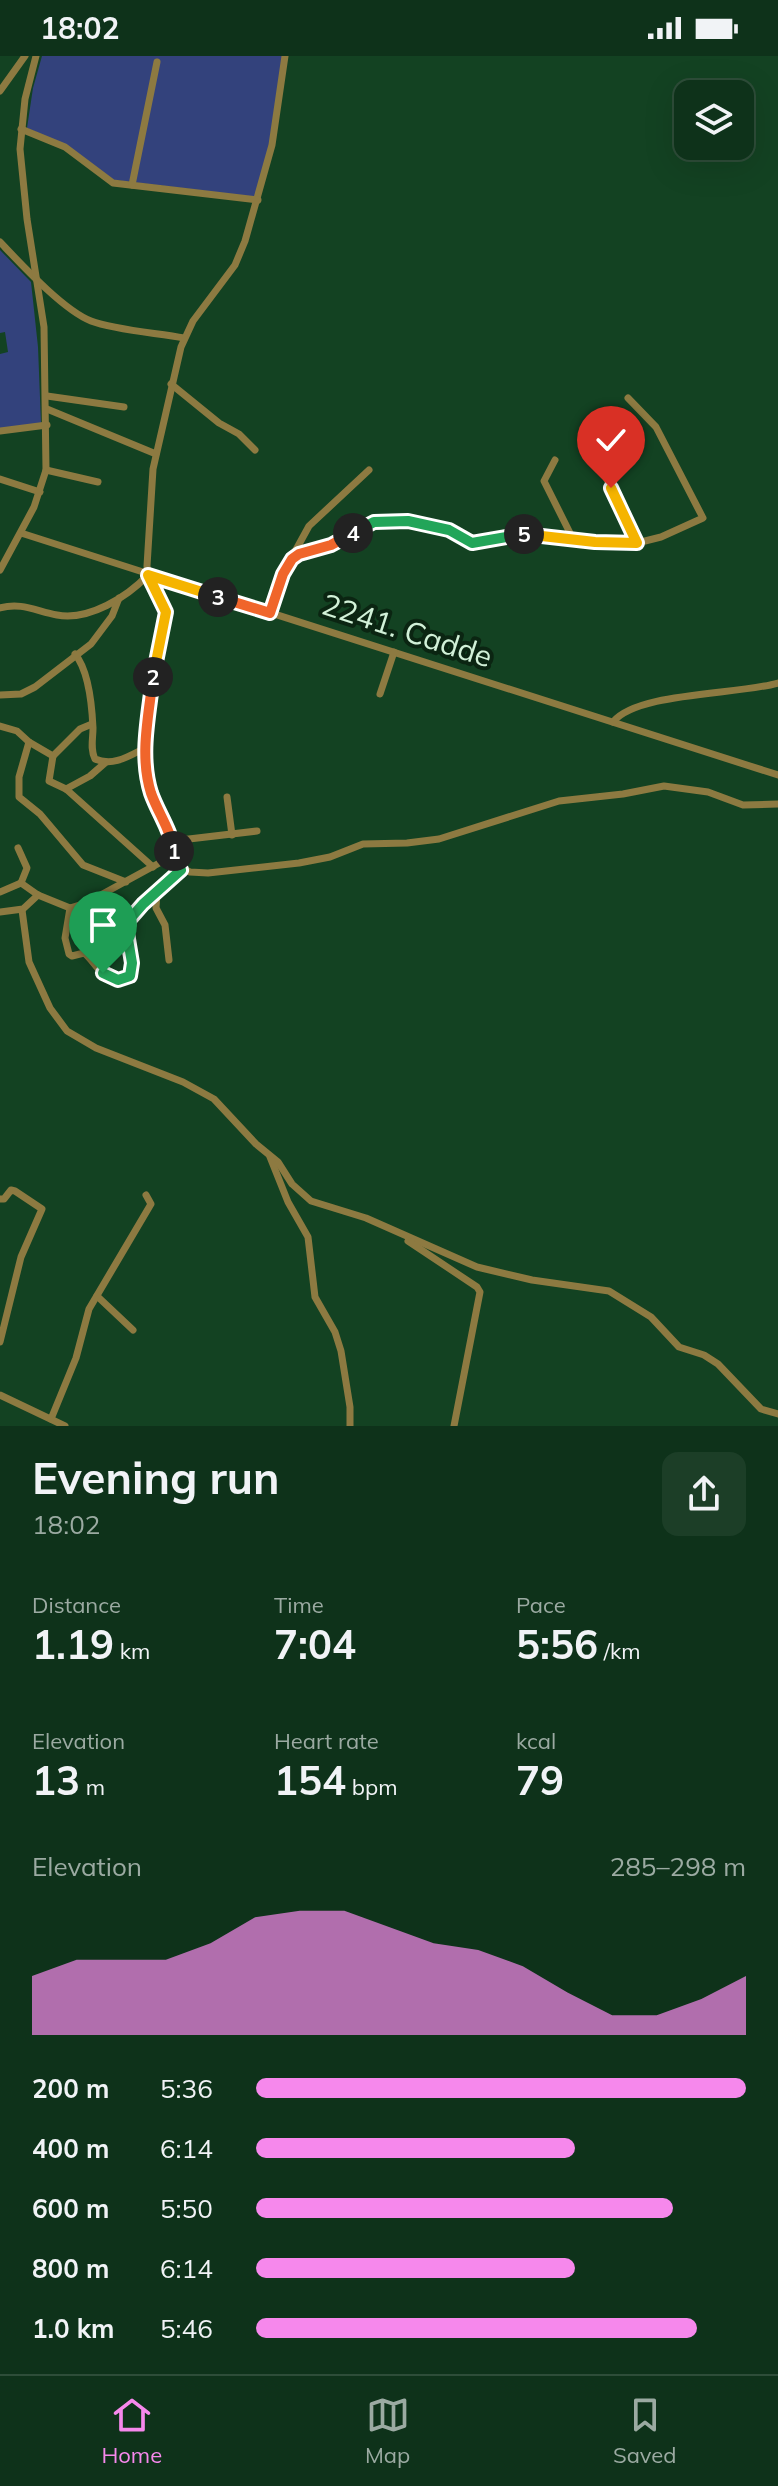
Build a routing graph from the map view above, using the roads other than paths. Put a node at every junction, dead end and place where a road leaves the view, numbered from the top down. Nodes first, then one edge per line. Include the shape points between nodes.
1 (25, 56) edge
2 (36, 56) edge
3 (285, 56) edge
4 (157, 62) dead end
5 (0, 91) edge
6 (21, 129) junction
7 (132, 185) junction
8 (258, 200) junction
9 (0, 242) edge
10 (37, 280) junction
11 (184, 338) junction
12 (171, 384) junction
13 (47, 396) junction
14 (628, 398) dead end
15 (124, 407) dead end
16 (47, 409) junction
17 (47, 425) junction
18 (0, 431) edge
19 (585, 433) dead end
20 (255, 450) dead end
21 (156, 454) junction
22 (555, 460) dead end
23 (46, 470) junction
24 (369, 470) dead end
25 (0, 479) edge
26 (98, 482) dead end
27 (40, 492) junction
28 (21, 533) junction
29 (573, 539) junction
30 (637, 543) junction
31 (290, 561) junction
32 (0, 570) edge
33 (148, 575) junction
34 (119, 598) junction
35 (0, 608) edge
36 (270, 613) junction
37 (394, 652) junction
38 (75, 654) junction
39 (778, 683) edge
40 (380, 694) dead end
41 (0, 695) edge
42 (613, 722) junction
43 (92, 724) junction
44 (0, 726) edge
45 (29, 742) junction
46 (145, 748) junction
47 (53, 756) junction
48 (106, 762) junction
49 (778, 775) edge
50 (66, 789) junction
51 (227, 797) dead end
52 (778, 804) edge
53 (257, 831) dead end
54 (232, 835) junction
55 (172, 841) junction
56 (18, 848) dead end
57 (174, 855) junction
58 (153, 867) junction
59 (181, 870) junction
60 (126, 882) junction
61 (21, 883) junction
62 (157, 891) junction
63 (0, 892) edge
64 (38, 895) junction
65 (70, 908) junction
66 (22, 910) junction
67 (0, 912) edge
68 (169, 960) dead end
69 (270, 1155) junction
70 (146, 1195) dead end
71 (0, 1199) edge
72 (407, 1238) junction
73 (97, 1296) junction
74 (133, 1330) dead end
75 (0, 1342) edge
76 (0, 1395) edge
77 (778, 1414) edge
78 (51, 1419) junction
79 (65, 1426) edge
80 (350, 1426) edge
81 (454, 1426) edge

1 - 5 street
2 - 6 street
3 - 8 street
4 - 7 street
6 - 7 street via 65,147 107,181
6 - 10 street via 21,175
7 - 8 street
8 - 11 street via 235,265
9 - 10 street
10 - 11 street via 90,320
10 - 13 street
11 - 12 street
12 - 20 street
12 - 21 street
13 - 15 street
13 - 16 street
14 - 30 street via 656,427 703,518
16 - 17 street
16 - 21 street
17 - 18 street
17 - 23 street
19 - 30 street
21 - 33 street
22 - 29 street via 544,481
23 - 26 street
23 - 27 street
24 - 31 street via 309,526
25 - 27 street
27 - 28 street
28 - 32 street
28 - 33 street, 2241. Cadde
29 - 30 street
29 - 31 street via 526,534 472,543 424,523 381,521
31 - 36 street
33 - 34 street
33 - 36 street, 2241. Cadde
33 - 46 street via 166,612
34 - 35 street via 67,616 19,605
34 - 38 street via 101,632
36 - 37 street, 2241. Cadde
37 - 40 street
37 - 42 street, 2241. Cadde
38 - 41 street via 35,687
38 - 43 street via 86,674
39 - 42 street via 648,702
42 - 49 street, 2241. Cadde
43 - 47 street
43 - 48 street via 93,755
44 - 45 street
45 - 47 street
45 - 60 street via 19,797 83,865
46 - 48 street
46 - 55 street via 151,793
47 - 50 street via 48,780
48 - 50 street
50 - 58 street
51 - 54 street
52 - 59 street via 743,805 708,792 664,786 553,802 439,839 363,844 330,857 271,867
53 - 54 street
54 - 55 street
55 - 57 street
56 - 61 street via 27,868
57 - 58 street
57 - 59 street
58 - 60 street
59 - 62 street
60 - 65 street
61 - 63 street
61 - 64 street
62 - 65 street via 129,920 132,968 126,980 107,976 84,953 69,954 65,938
62 - 68 street
64 - 65 street
64 - 66 street
66 - 67 street
66 - 69 street via 29,962 67,1031 204,1093
69 - 72 street via 311,1201
69 - 80 street via 310,1243 313,1289 338,1340
70 - 73 street via 150,1207
71 - 75 street via 11,1190 42,1209 21,1257
72 - 77 street via 498,1273 609,1291 651,1317 679,1347 718,1364 761,1409
72 - 81 street via 480,1292
73 - 74 street
73 - 78 street
76 - 78 street
78 - 79 street

